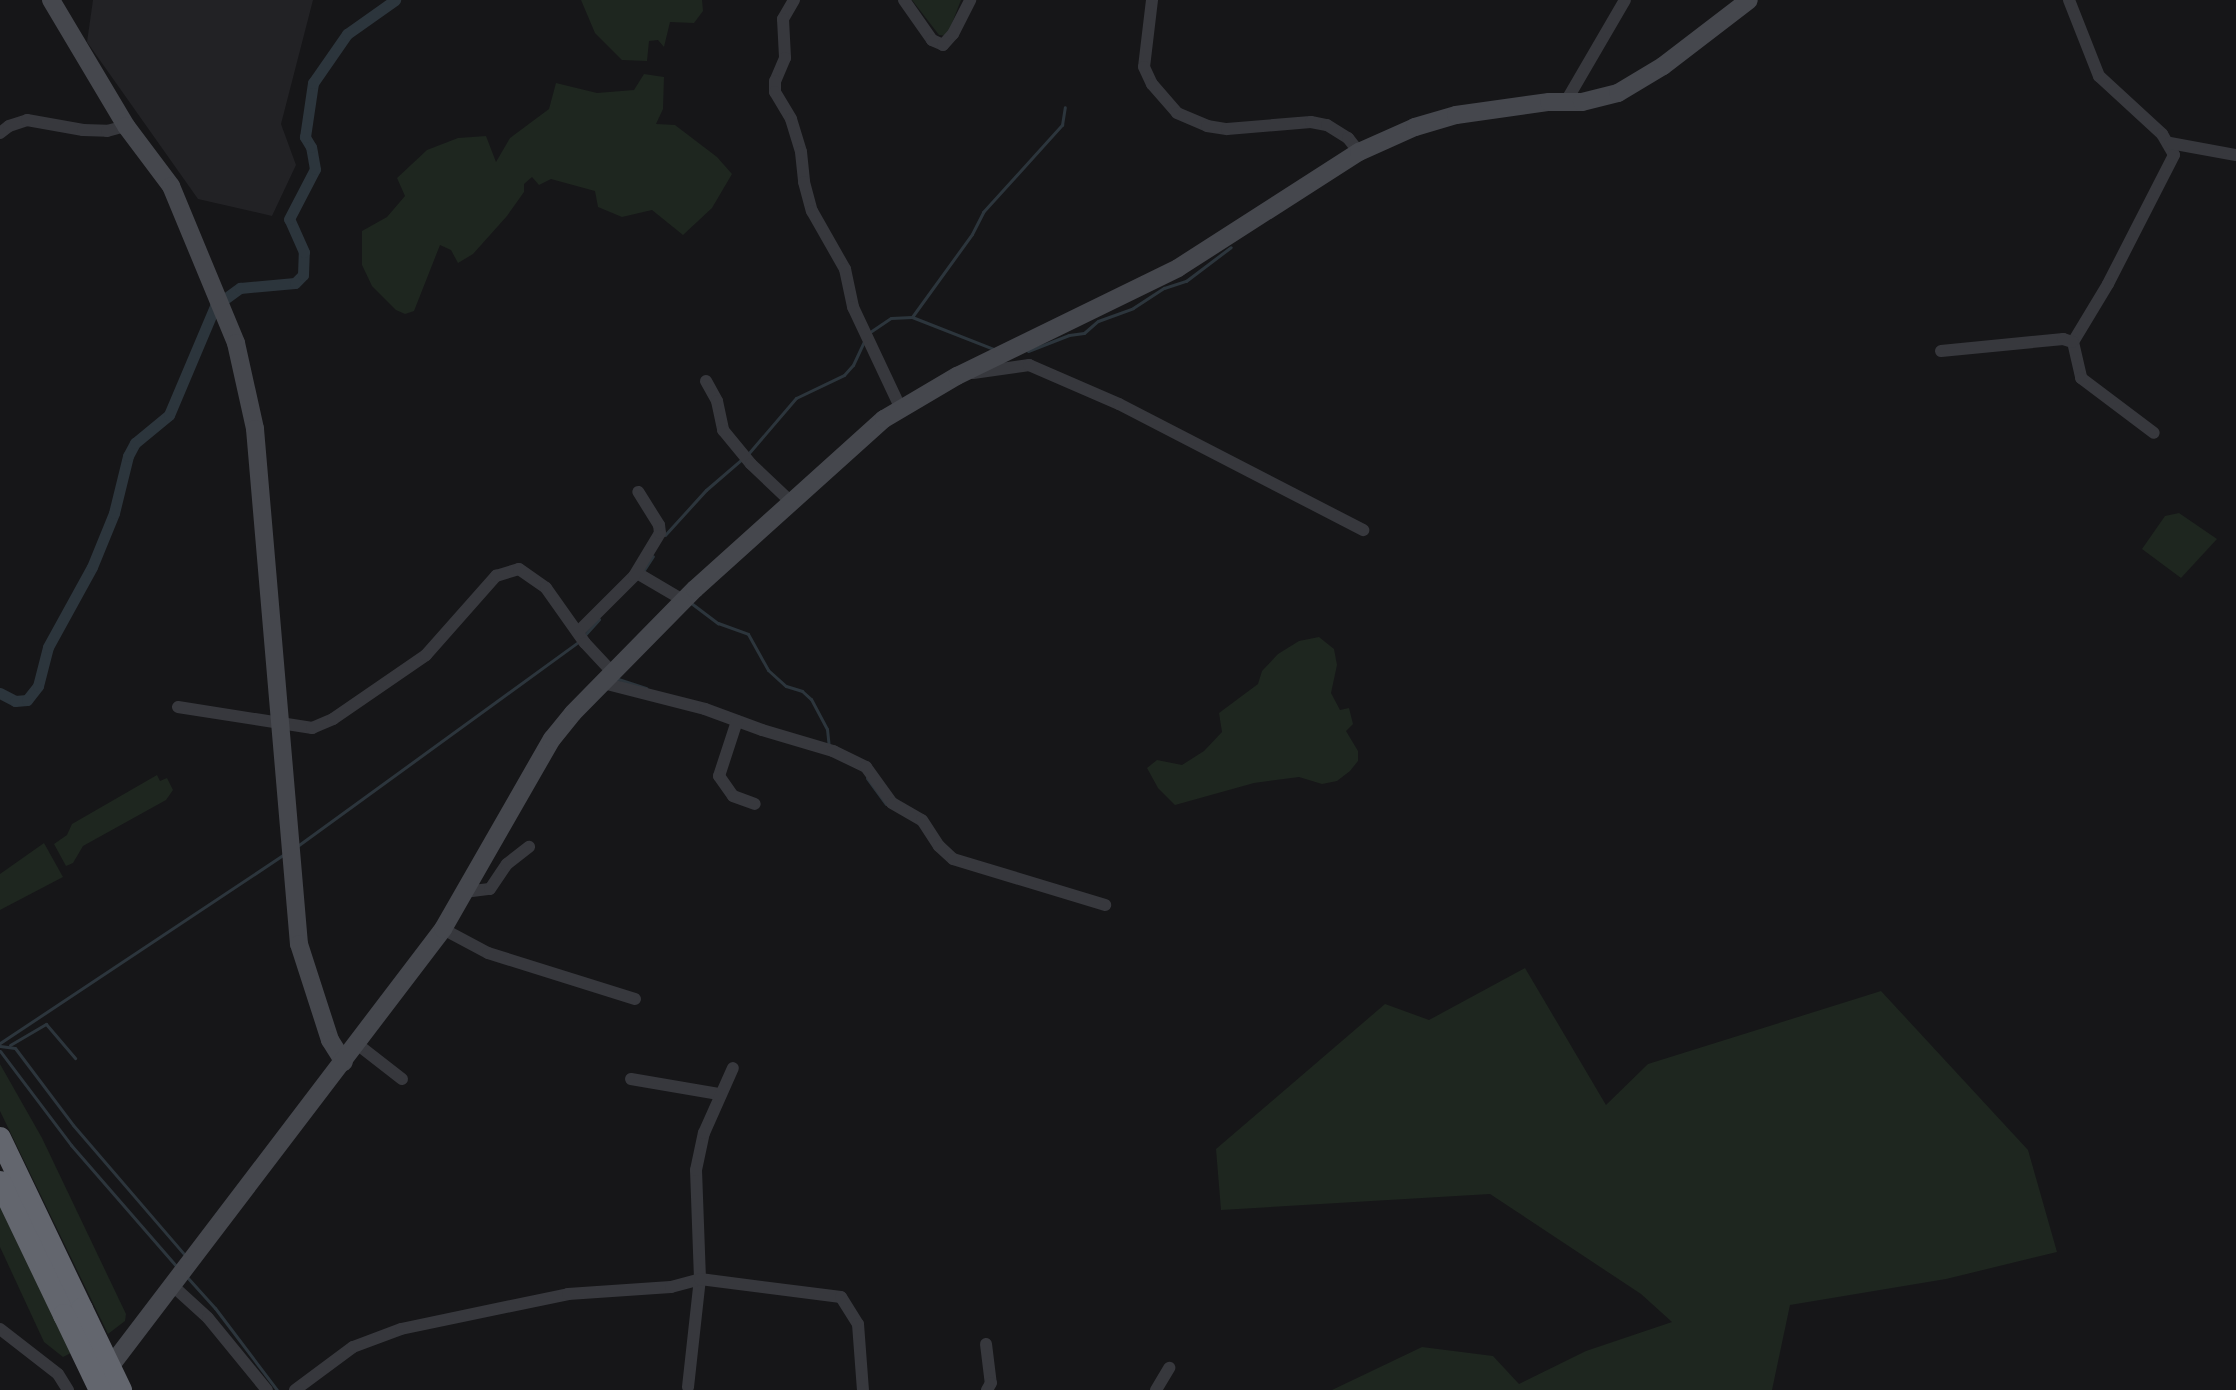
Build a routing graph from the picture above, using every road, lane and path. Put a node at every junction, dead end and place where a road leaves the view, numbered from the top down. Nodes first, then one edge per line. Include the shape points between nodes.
1 (51, 0) edge
2 (794, 0) edge
3 (904, 0) edge
4 (970, 0) edge
5 (1152, 0) edge
6 (1625, 0) edge
7 (1736, 0) edge
8 (1749, 0) edge
9 (2069, 0) edge
10 (1725, 16) junction
11 (1565, 103) junction
12 (126, 126) junction
13 (0, 133) edge
14 (2170, 143) junction
15 (1359, 152) junction
16 (2236, 155) edge
17 (2073, 342) junction
18 (1941, 351) dead end
19 (957, 376) junction
20 (706, 381) dead end
21 (901, 409) junction
22 (2154, 433) dead end
23 (638, 492) dead end
24 (790, 501) junction
25 (1363, 530) dead end
26 (637, 573) junction
27 (685, 599) junction
28 (582, 638) junction
29 (610, 676) junction
30 (178, 707) dead end
31 (737, 721) junction
32 (280, 725) junction
33 (755, 804) dead end
34 (529, 847) dead end
35 (464, 892) junction
36 (1105, 905) dead end
37 (443, 929) junction
38 (635, 999) dead end
39 (357, 1044) junction
40 (344, 1062) junction
41 (733, 1068) dead end
42 (402, 1079) dead end
43 (631, 1079) dead end
44 (719, 1094) junction
45 (0, 1138) edge
46 (0, 1182) edge
47 (180, 1278) junction
48 (700, 1279) junction
49 (73, 1312) junction
50 (0, 1329) edge
51 (986, 1344) dead end
52 (1169, 1368) dead end
53 (688, 1387) dead end
54 (68, 1390) edge
55 (93, 1390) edge
56 (100, 1390) edge
57 (121, 1390) edge
58 (267, 1390) edge
59 (295, 1390) edge
60 (863, 1390) edge
61 (987, 1390) edge
62 (1156, 1390) edge

1 - 12 main road
2 - 21 street via 783,19 785,58 775,92 791,119 812,211 845,269 853,307
3 - 4 street via 932,40 943,45
5 - 15 street via 1144,67 1177,113 1227,129 1327,125
6 - 11 street
7 - 10 main road
8 - 10 main road
9 - 14 street via 2099,76
10 - 11 main road via 1642,80 1599,100
11 - 15 main road via 1456,115
12 - 13 street via 83,130 27,120
12 - 32 main road via 171,186 236,343 255,429
14 - 16 street
14 - 17 street via 2174,155 2169,168
15 - 19 main road via 1178,268
17 - 18 street
17 - 22 street via 2081,378
19 - 21 main road
19 - 25 street via 1029,365 1119,404
20 - 24 street via 723,430
21 - 24 main road
23 - 26 street via 660,533
24 - 27 main road
26 - 27 street
26 - 28 street
27 - 29 main road
28 - 29 street
28 - 32 street via 530,573 508,570 496,576 445,638 403,672 333,719 312,728
29 - 31 street
29 - 35 main road via 552,739
30 - 32 street
31 - 33 street via 719,776 733,796
31 - 36 street via 866,767 892,803 922,820 953,859
32 - 40 main road via 299,944 330,1040
34 - 35 street via 507,864 490,889
35 - 37 main road
37 - 38 street via 488,953
37 - 39 main road
39 - 40 main road
39 - 42 street
40 - 47 main road
41 - 44 street
43 - 44 street
44 - 48 street via 696,1170
45 - 49 highway
46 - 49 highway
47 - 55 main road
47 - 58 street
48 - 53 street
48 - 59 street via 671,1287 568,1294 401,1329 353,1347
48 - 60 street via 841,1297 858,1324
49 - 56 highway, bridge
49 - 57 highway, bridge
50 - 54 street via 58,1374
51 - 61 street via 991,1383
52 - 62 street

